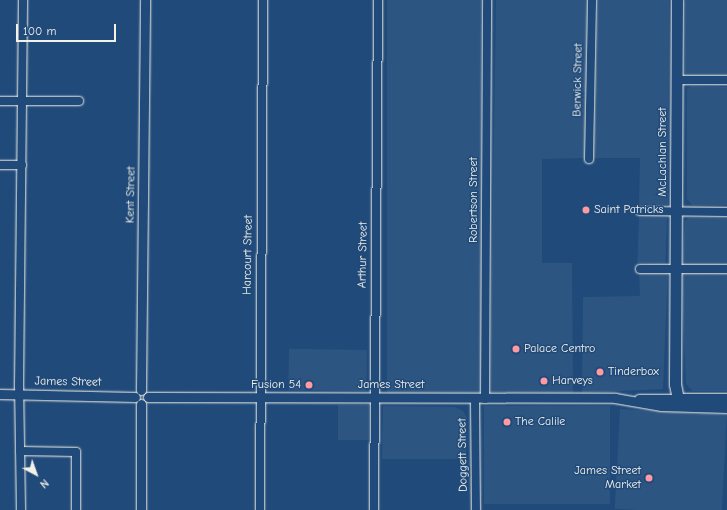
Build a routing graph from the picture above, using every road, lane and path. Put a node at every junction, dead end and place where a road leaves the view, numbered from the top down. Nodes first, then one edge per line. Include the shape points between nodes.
1 (23, 0) edge
2 (145, 0) edge
3 (263, 0) edge
4 (378, 0) edge
5 (487, 0) edge
6 (592, 0) edge
7 (677, 0) edge
8 (676, 80) junction
9 (727, 80) edge
10 (0, 101) edge
11 (78, 101) dead end
12 (22, 102) junction
13 (589, 159) dead end
14 (0, 165) edge
15 (22, 165) junction
16 (640, 211) dead end
17 (676, 211) junction
18 (727, 212) edge
19 (640, 269) dead end
20 (676, 269) junction
21 (727, 269) edge
22 (0, 394) edge
23 (19, 394) junction
24 (142, 397) junction
25 (259, 398) junction
26 (374, 398) junction
27 (475, 399) junction
28 (485, 399) junction
29 (727, 399) edge
30 (669, 401) junction
31 (727, 408) edge
32 (20, 451) junction
33 (21, 510) edge
34 (76, 510) edge
35 (141, 510) edge
36 (260, 510) edge
37 (374, 510) edge
38 (476, 510) edge

1 - 12 street
2 - 24 street, Kent Street
3 - 25 street, Harcourt Street
4 - 26 street, Arthur Street
5 - 28 street, Robertson Street
6 - 13 street, Berwick Street
7 - 8 main road, McLachlan Street
8 - 9 street
8 - 17 main road, McLachlan Street
10 - 12 street
11 - 12 street
12 - 15 street
14 - 15 street
15 - 23 street
16 - 17 street
17 - 18 street
17 - 20 main road, McLachlan Street
19 - 20 street
20 - 21 street
20 - 30 main road, McLachlan Street via 676,387
22 - 23 street, James Street
23 - 24 street, James Street
23 - 32 street
24 - 25 street, James Street
24 - 35 street, Kent Street
25 - 26 street, James Street
25 - 36 street, Harcourt Street
26 - 27 street, James Street
26 - 37 street, Arthur Street
27 - 28 street, James Street
27 - 38 street, Doggett Street
28 - 30 street, James Street
29 - 30 main road, James Street
30 - 31 street, James Street
32 - 33 street
32 - 34 street via 76,452

